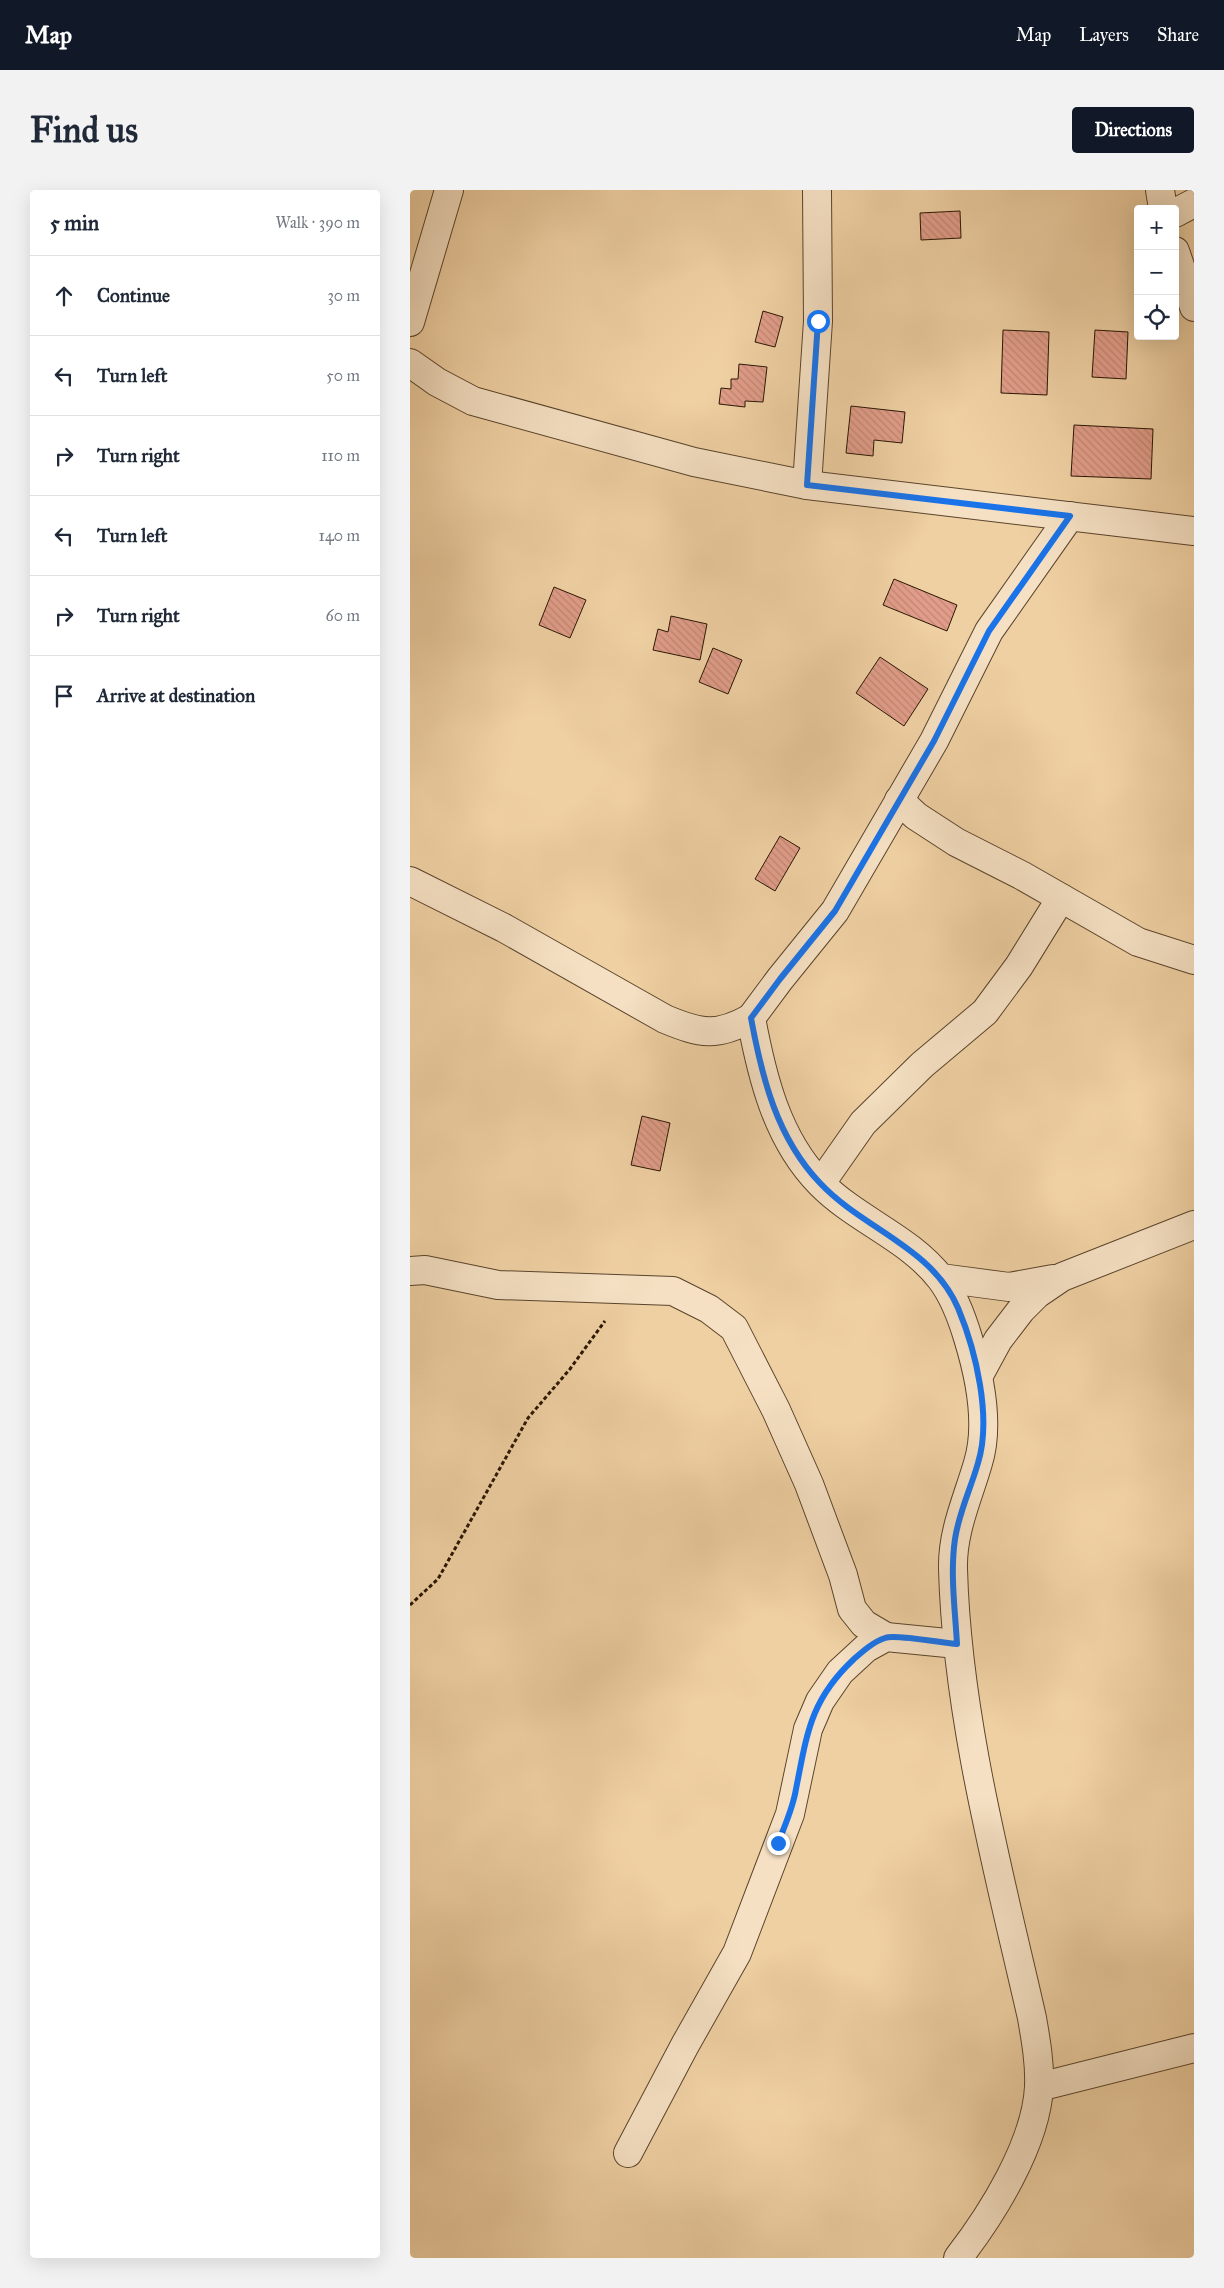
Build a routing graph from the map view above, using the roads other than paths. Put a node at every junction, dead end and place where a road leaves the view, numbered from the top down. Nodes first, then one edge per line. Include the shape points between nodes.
1 (449, 190) edge
2 (816, 190) edge
3 (1160, 190) edge
4 (1194, 203) edge
5 (1162, 205) edge
6 (1179, 211) edge
7 (1179, 263) edge
8 (1194, 307) edge
9 (410, 322) edge
10 (410, 363) edge
11 (807, 485) junction
12 (1070, 516) junction
13 (1194, 531) edge
14 (898, 800) junction
15 (410, 881) edge
16 (1061, 898) junction
17 (1194, 960) edge
18 (751, 1018) junction
19 (820, 1183) junction
20 (1194, 1225) edge
21 (410, 1271) edge
22 (1062, 1277) junction
23 (941, 1278) junction
24 (979, 1375) junction
25 (886, 1637) junction
26 (957, 1644) junction
27 (1194, 2048) edge
28 (1039, 2087) junction
29 (628, 2153) dead end
30 (958, 2258) edge

1 - 9 street
2 - 11 street via 818,321
3 - 5 street
4 - 6 street
7 - 8 street
10 - 11 street via 473,401 694,462
11 - 12 street
12 - 13 street
12 - 14 street via 989,631 934,741
14 - 16 street via 956,842
14 - 18 street via 835,911
15 - 18 street via 504,928 689,1029 711,1032 732,1029
16 - 17 street via 1138,942
16 - 19 street via 1019,966 985,1012 922,1065 863,1123
18 - 19 street via 760,1069 774,1109 799,1156
19 - 23 street via 915,1253
20 - 22 street
21 - 25 street via 425,1270 498,1285 673,1291 709,1309 734,1328 809,1484 843,1575 852,1609 864,1624
22 - 23 street via 1009,1287
22 - 24 street via 1036,1294 1020,1310 998,1340
23 - 24 street via 958,1308
24 - 26 street via 982,1445 955,1537 953,1566
25 - 26 street
25 - 29 street via 866,1648 840,1672 820,1701 808,1729 790,1814 737,1953
26 - 28 street via 982,1786 1032,2018 1038,2051
27 - 28 street
28 - 30 street via 1032,2128 1019,2156 994,2207

